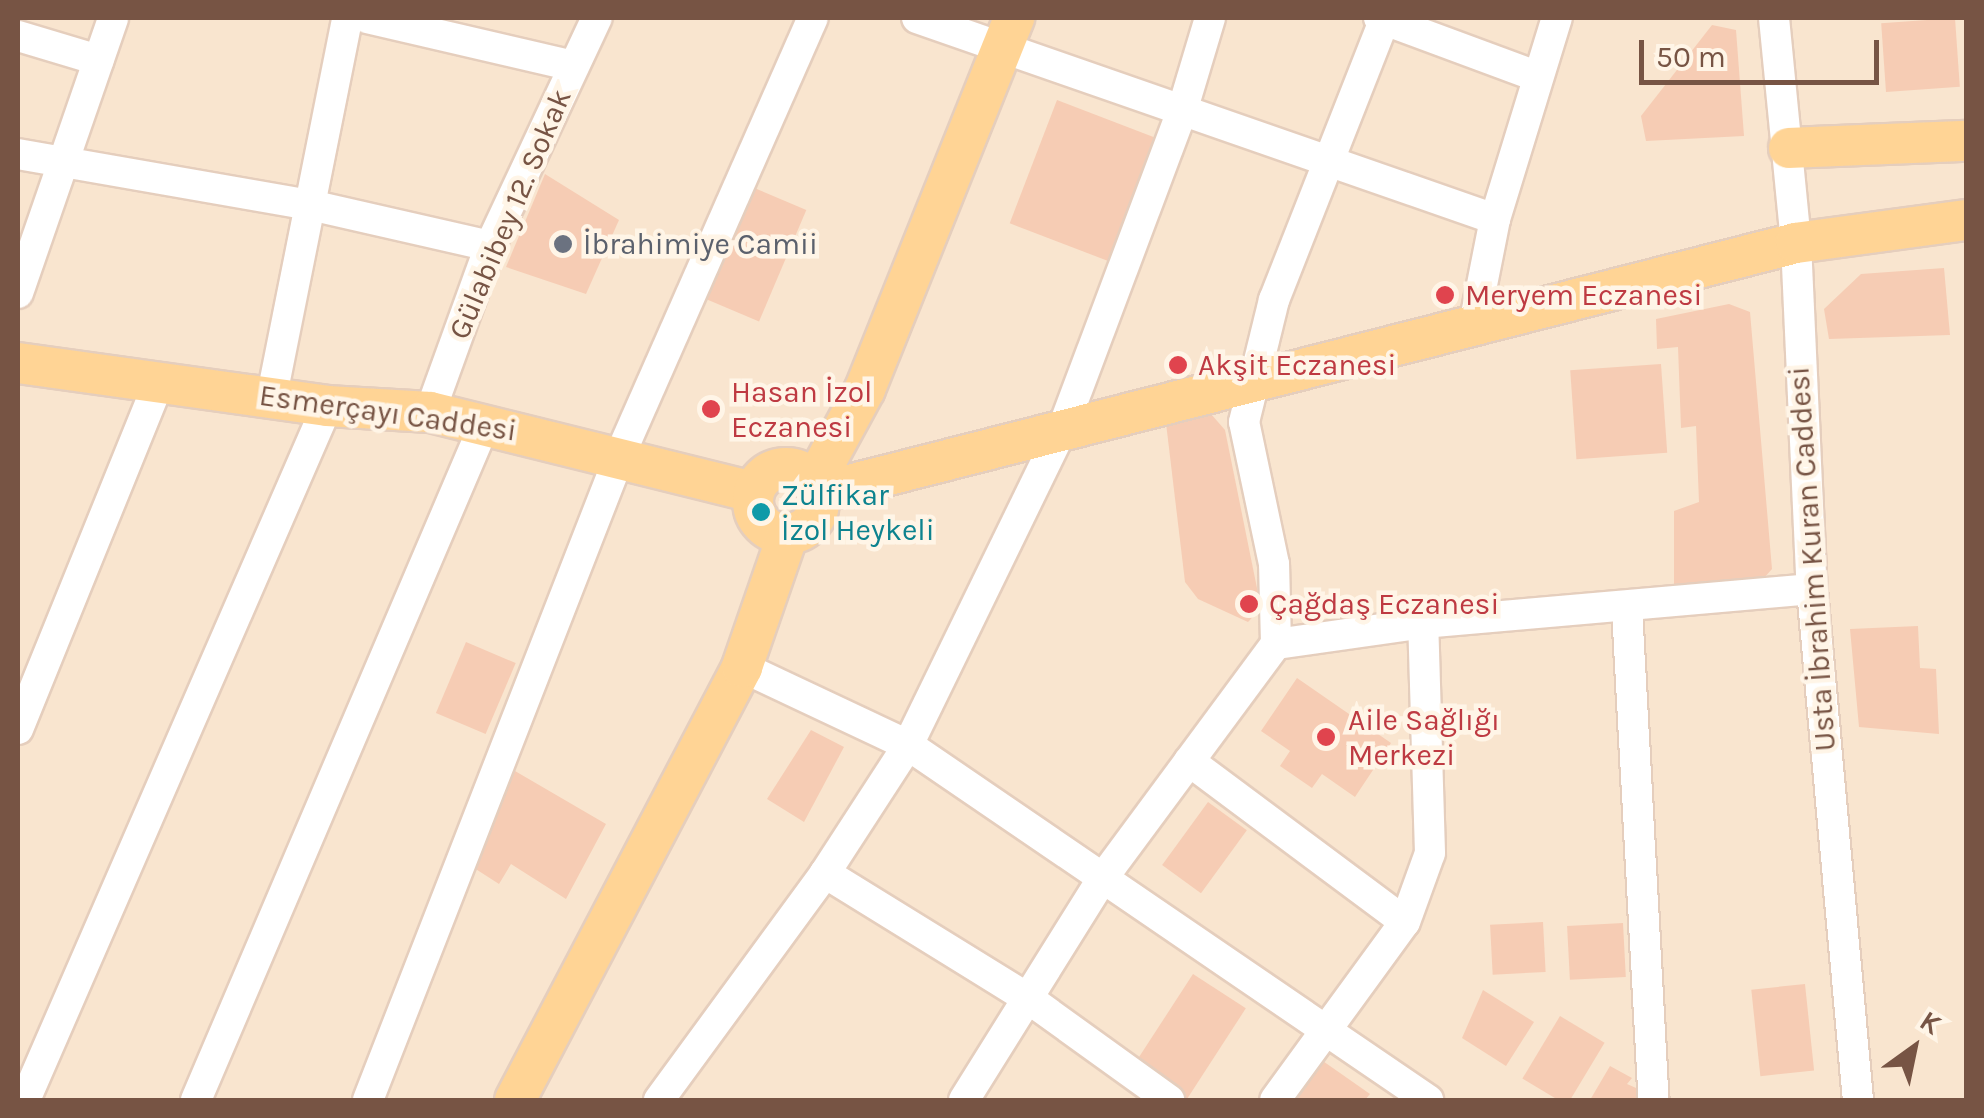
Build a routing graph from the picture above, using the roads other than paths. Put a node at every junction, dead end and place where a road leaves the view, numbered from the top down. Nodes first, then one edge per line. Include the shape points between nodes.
1 (114, 18) edge
2 (347, 18) edge
3 (367, 18) edge
4 (598, 18) edge
5 (813, 18) edge
6 (917, 18) edge
7 (1210, 18) edge
8 (1383, 18) edge
9 (1557, 18) edge
10 (1774, 18) edge
11 (1008, 31) edge
12 (18, 36) edge
13 (98, 60) junction
14 (573, 66) junction
15 (1536, 76) junction
16 (1183, 108) junction
17 (1966, 141) edge
18 (1788, 148) junction
19 (18, 154) edge
20 (1326, 156) junction
21 (62, 161) junction
22 (310, 206) junction
23 (1495, 219) junction
24 (1966, 220) edge
25 (1796, 242) junction
26 (490, 246) junction
27 (18, 293) edge
28 (1475, 320) junction
29 (18, 363) edge
30 (1252, 377) junction
31 (158, 384) junction
32 (272, 395) junction
33 (327, 406) junction
34 (430, 412) junction
35 (485, 423) junction
36 (1064, 425) junction
37 (620, 454) junction
38 (816, 488) junction
39 (753, 492) junction
40 (788, 534) junction
41 (1812, 589) junction
42 (1627, 609) junction
43 (1423, 623) junction
44 (1276, 644) junction
45 (742, 668) junction
46 (18, 730) edge
47 (908, 745) junction
48 (1190, 761) junction
49 (826, 872) junction
50 (1102, 879) junction
51 (1405, 922) junction
52 (1029, 999) junction
53 (1324, 1025) junction
54 (25, 1100) edge
55 (196, 1100) edge
56 (368, 1100) edge
57 (514, 1100) edge
58 (660, 1100) edge
59 (964, 1100) edge
60 (1168, 1100) edge
61 (1275, 1100) edge
62 (1428, 1100) edge
63 (1654, 1100) edge
64 (1858, 1100) edge

1 - 13 street
2 - 22 street
3 - 14 street
4 - 14 street, Gülabibey 12. Sokak
5 - 37 street
6 - 11 street
7 - 16 street
8 - 15 street
8 - 20 street
9 - 15 street
10 - 18 street, Usta İbrahim Kuran Caddesi
11 - 16 street
11 - 38 main road via 865,389
12 - 13 street
13 - 21 street
14 - 26 street, Gülabibey 12. Sokak
15 - 23 street
16 - 20 street
16 - 36 street
17 - 18 main road
18 - 25 street, Usta İbrahim Kuran Caddesi
19 - 21 street
20 - 23 street
20 - 30 street
21 - 22 street
21 - 27 street
22 - 26 street
22 - 32 street
23 - 28 street
24 - 25 main road
25 - 28 main road
25 - 41 street, Usta İbrahim Kuran Caddesi
26 - 34 street, Gülabibey 12. Sokak
28 - 30 main road
29 - 31 main road, Esmerçayı Caddesi
30 - 36 main road
30 - 44 street via 1244,422 1274,564
31 - 32 main road, Esmerçayı Caddesi
31 - 46 street
32 - 33 main road, Esmerçayı Caddesi
33 - 34 main road, Esmerçayı Caddesi
33 - 54 street
34 - 35 main road, Esmerçayı Caddesi
35 - 37 main road, Esmerçayı Caddesi
35 - 55 street
36 - 38 main road
36 - 47 street
37 - 39 main road, Esmerçayı Caddesi
37 - 56 street
38 - 39 main road via 803,472 773,470
38 - 40 main road via 812,521
39 - 40 main road via 756,518
40 - 45 main road
41 - 42 street
41 - 64 street, Usta İbrahim Kuran Caddesi
42 - 43 street
42 - 63 street
43 - 44 street
43 - 51 street via 1430,853
44 - 48 street
45 - 47 street
45 - 57 main road
47 - 49 street
47 - 50 street
48 - 50 street
48 - 51 street
49 - 52 street
49 - 58 street
50 - 52 street
50 - 53 street
51 - 53 street
52 - 59 street
52 - 60 street
53 - 61 street
53 - 62 street

